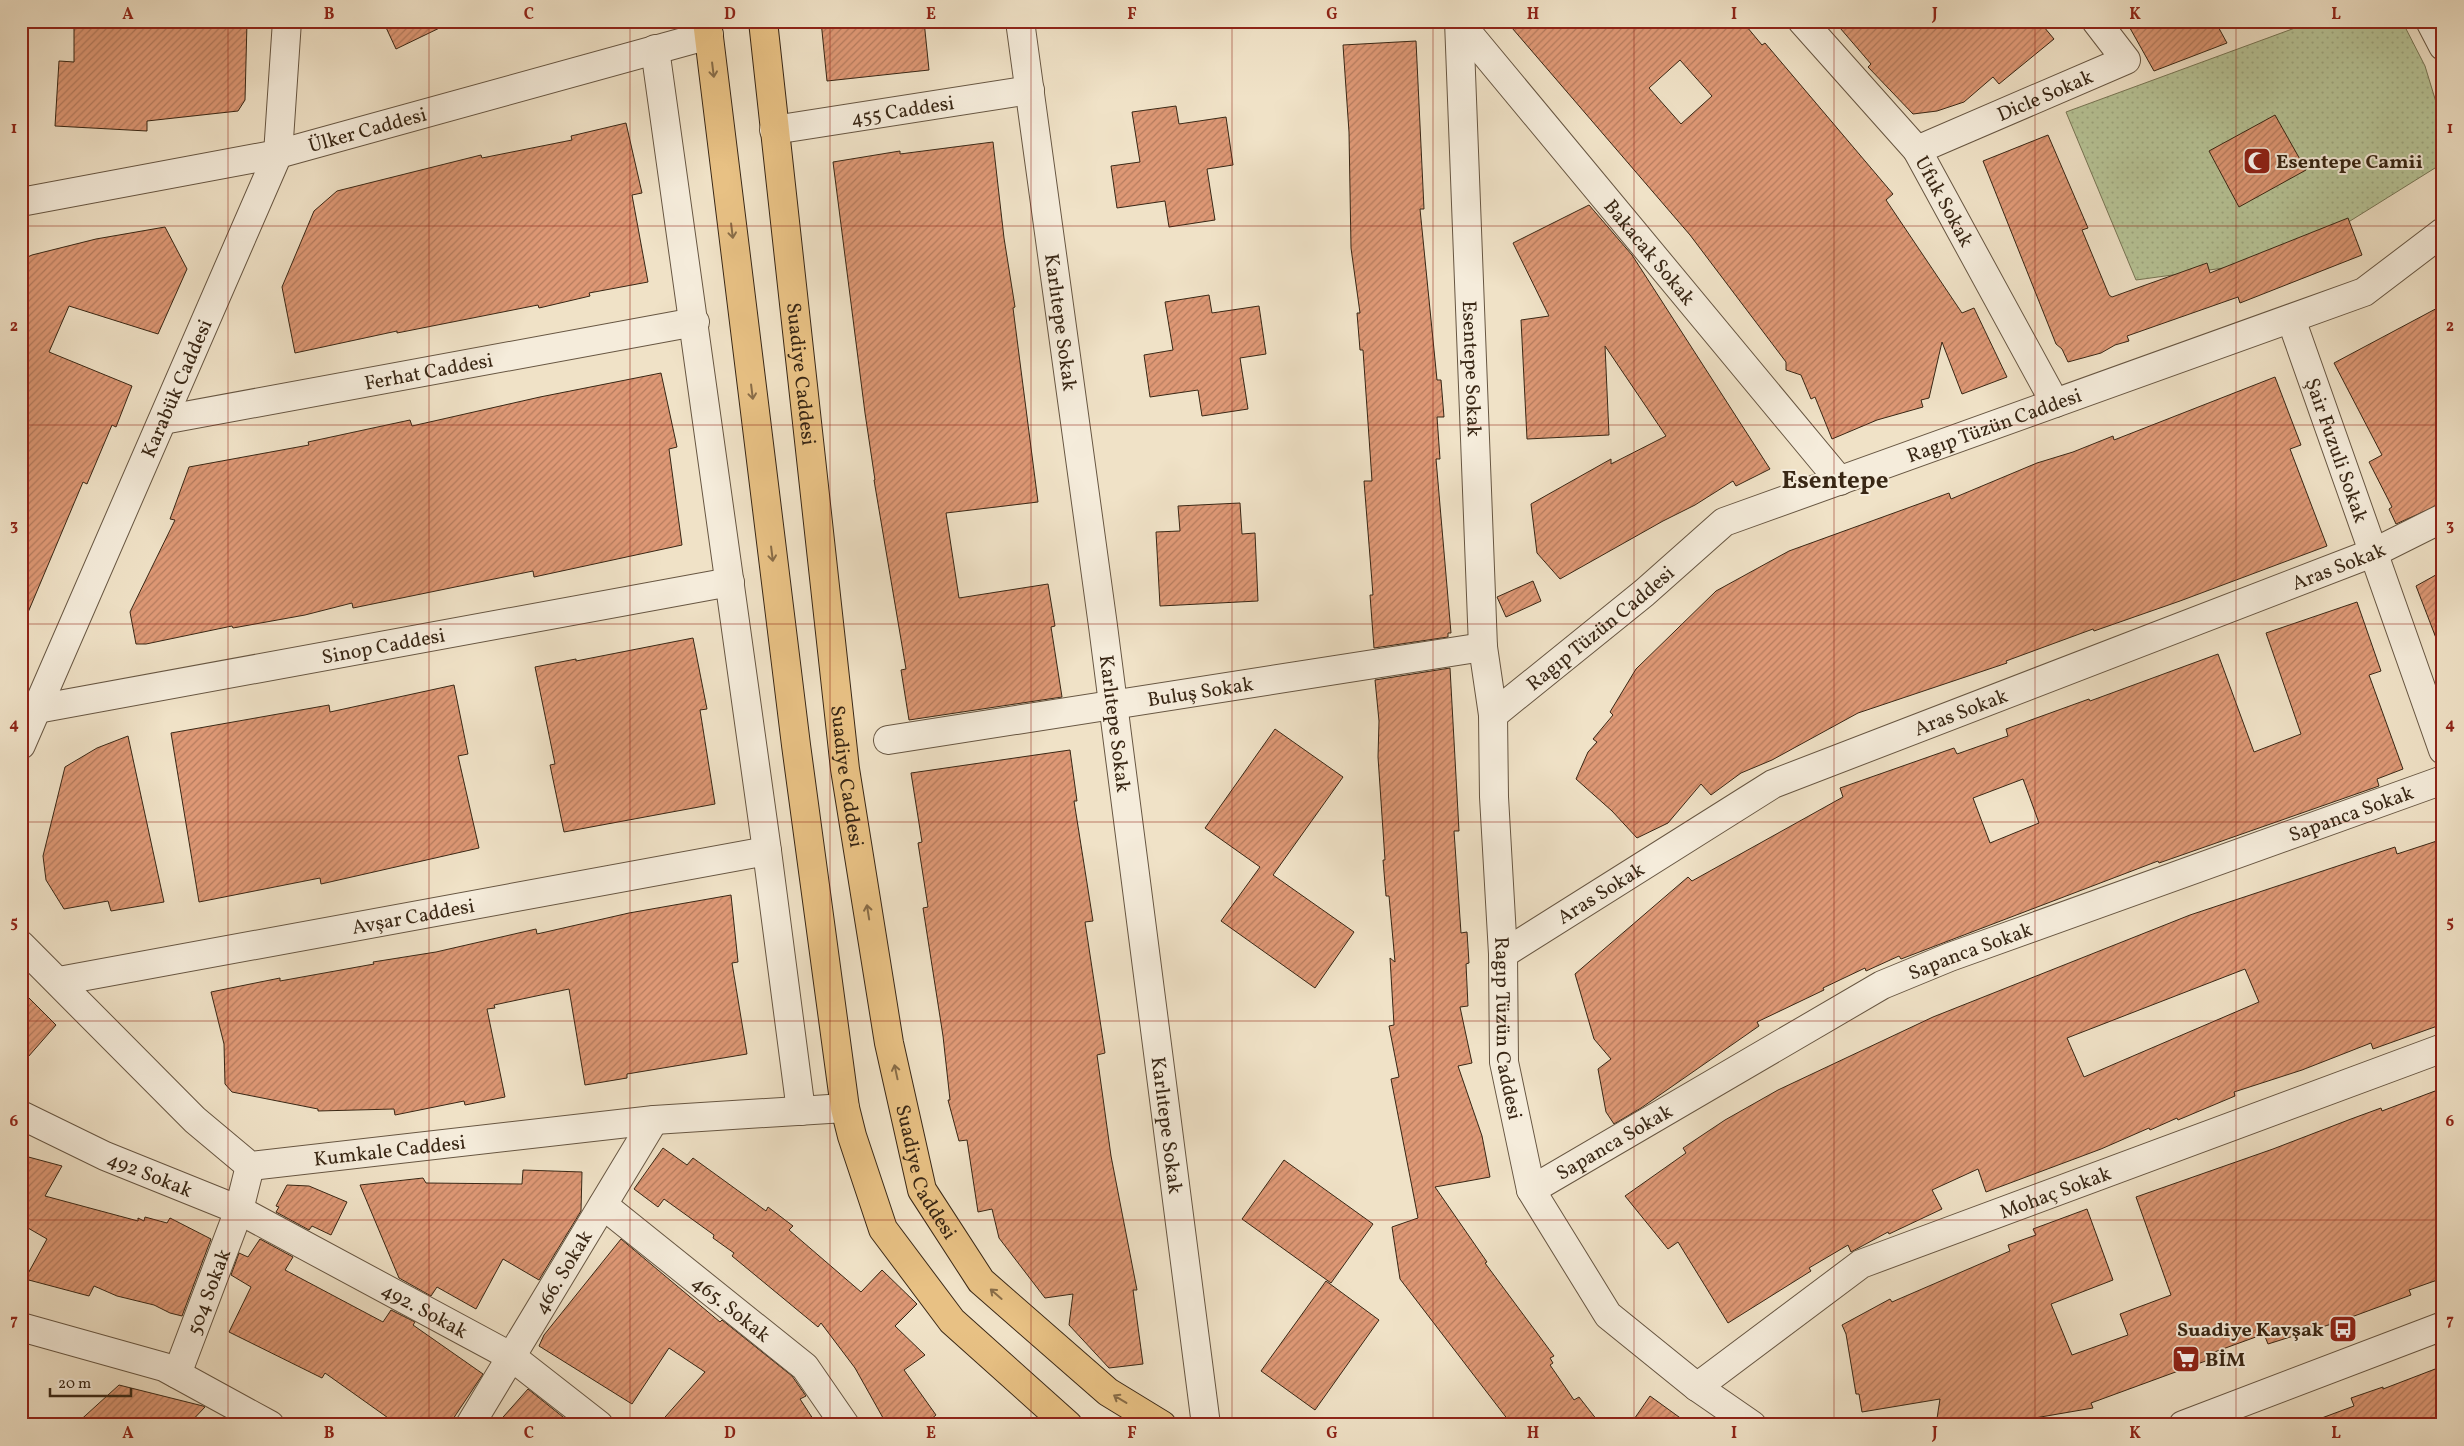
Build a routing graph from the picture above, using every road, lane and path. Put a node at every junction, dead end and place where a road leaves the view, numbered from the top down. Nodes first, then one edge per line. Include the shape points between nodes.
1 (287, 21) edge
2 (763, 21) edge
3 (1020, 21) edge
4 (1802, 21) edge
5 (2096, 21) edge
6 (1459, 22) edge
7 (708, 28) edge
8 (655, 49) junction
9 (1030, 90) junction
10 (774, 130) junction
11 (1917, 150) junction
12 (278, 154) junction
13 (21, 202) edge
14 (2443, 232) edge
15 (2291, 319) junction
16 (694, 322) junction
17 (2055, 404) junction
18 (163, 420) junction
19 (1840, 481) junction
20 (2443, 518) edge
21 (2375, 552) junction
22 (730, 582) junction
23 (1483, 647) junction
24 (1113, 706) junction
25 (37, 709) junction
26 (1493, 716) junction
27 (888, 740) dead end
28 (21, 744) edge
29 (2443, 750) edge
30 (2443, 780) edge
31 (767, 851) junction
32 (21, 945) edge
33 (1504, 954) junction
34 (59, 981) junction
35 (2443, 1048) edge
36 (845, 1108) junction
37 (801, 1111) junction
38 (21, 1115) edge
39 (654, 1120) junction
40 (250, 1166) junction
41 (1531, 1190) junction
42 (603, 1205) junction
43 (239, 1210) junction
44 (2443, 1326) edge
45 (21, 1327) edge
46 (512, 1357) junction
47 (177, 1374) junction
48 (1697, 1387) junction
49 (236, 1418) edge
50 (270, 1425) edge
51 (470, 1425) edge
52 (599, 1425) edge
53 (845, 1425) edge
54 (1068, 1425) edge
55 (1162, 1425) edge
56 (1206, 1425) edge
57 (1752, 1425) edge
58 (2182, 1425) edge

1 - 12 street, Karabük Caddesi
2 - 10 main road, Suadiye Caddesi
3 - 9 street, Karlıtepe Sokak
4 - 11 street, Ufuk Sokak
5 - 11 street, Dicle Sokak via 2126,60
6 - 19 street, Bakacak Sokak
6 - 23 street, Esentepe Sokak
7 - 8 street, Ülker Caddesi
7 -> 36 main road via 795,736
8 - 12 street, Ülker Caddesi
8 - 16 street
9 - 10 street, 455 Caddesi
9 - 24 street, Karlıtepe Sokak
55 -> 10 main road, Suadiye Caddesi via 1108,1392 981,1281 922,1190 889,1043 845,769
11 - 17 street, Ufuk Sokak
12 - 13 street, Ülker Caddesi
12 - 18 street, Karabük Caddesi
14 - 15 street, Ragıp Tüzün Caddesi via 2364,292
15 - 17 street, Ragıp Tüzün Caddesi
15 - 21 street, Şair Fuzuli Sokak
16 - 18 street, Ferhat Caddesi
16 - 22 street
17 - 19 street, Ragıp Tüzün Caddesi
18 - 25 street, Karabük Caddesi
19 - 26 street, Ragıp Tüzün Caddesi via 1724,522 1644,593
20 - 21 street, Aras Sokak
21 - 29 street, Şair Fuzuli Sokak
21 - 33 street, Aras Sokak via 1773,784
22 - 25 street, Sinop Caddesi
22 - 31 street
23 - 24 street, Buluş Sokak
23 - 26 street, Esentepe Sokak
24 - 27 street, Buluş Sokak
24 - 56 street, Karlıtepe Sokak
25 - 28 street, Karabük Caddesi
26 - 33 street, Ragıp Tüzün Caddesi via 1494,797
30 - 41 street, Sapanca Sokak via 1950,957 1882,985
31 - 34 street, Avşar Caddesi
31 - 37 street
32 - 34 street
33 - 41 street, Ragıp Tüzün Caddesi via 1504,1062
34 - 40 street via 195,1120
35 - 48 street, Mohaç Sokak via 1861,1264
36 - 37 street, Kumkale Caddesi
36 - 54 main road via 884,1230 952,1321
37 - 39 street, Kumkale Caddesi
38 - 43 street, 492 Sokak via 105,1156
39 - 40 street, Kumkale Caddesi
39 - 42 street, 466. Sokak
40 - 43 street
41 - 48 street, Ragıp Tüzün Caddesi via 1608,1315
42 - 46 street, 466. Sokak
42 - 53 street, 465. Sokak via 805,1367
43 - 46 street, 492. Sokak
43 - 47 street, 504 Sokak
44 - 58 street
45 - 47 street via 164,1367
46 - 51 street, 466. Sokak
46 - 52 street, 492. Sokak
47 - 49 street
48 - 57 street, Ragıp Tüzün Caddesi
49 - 50 street

